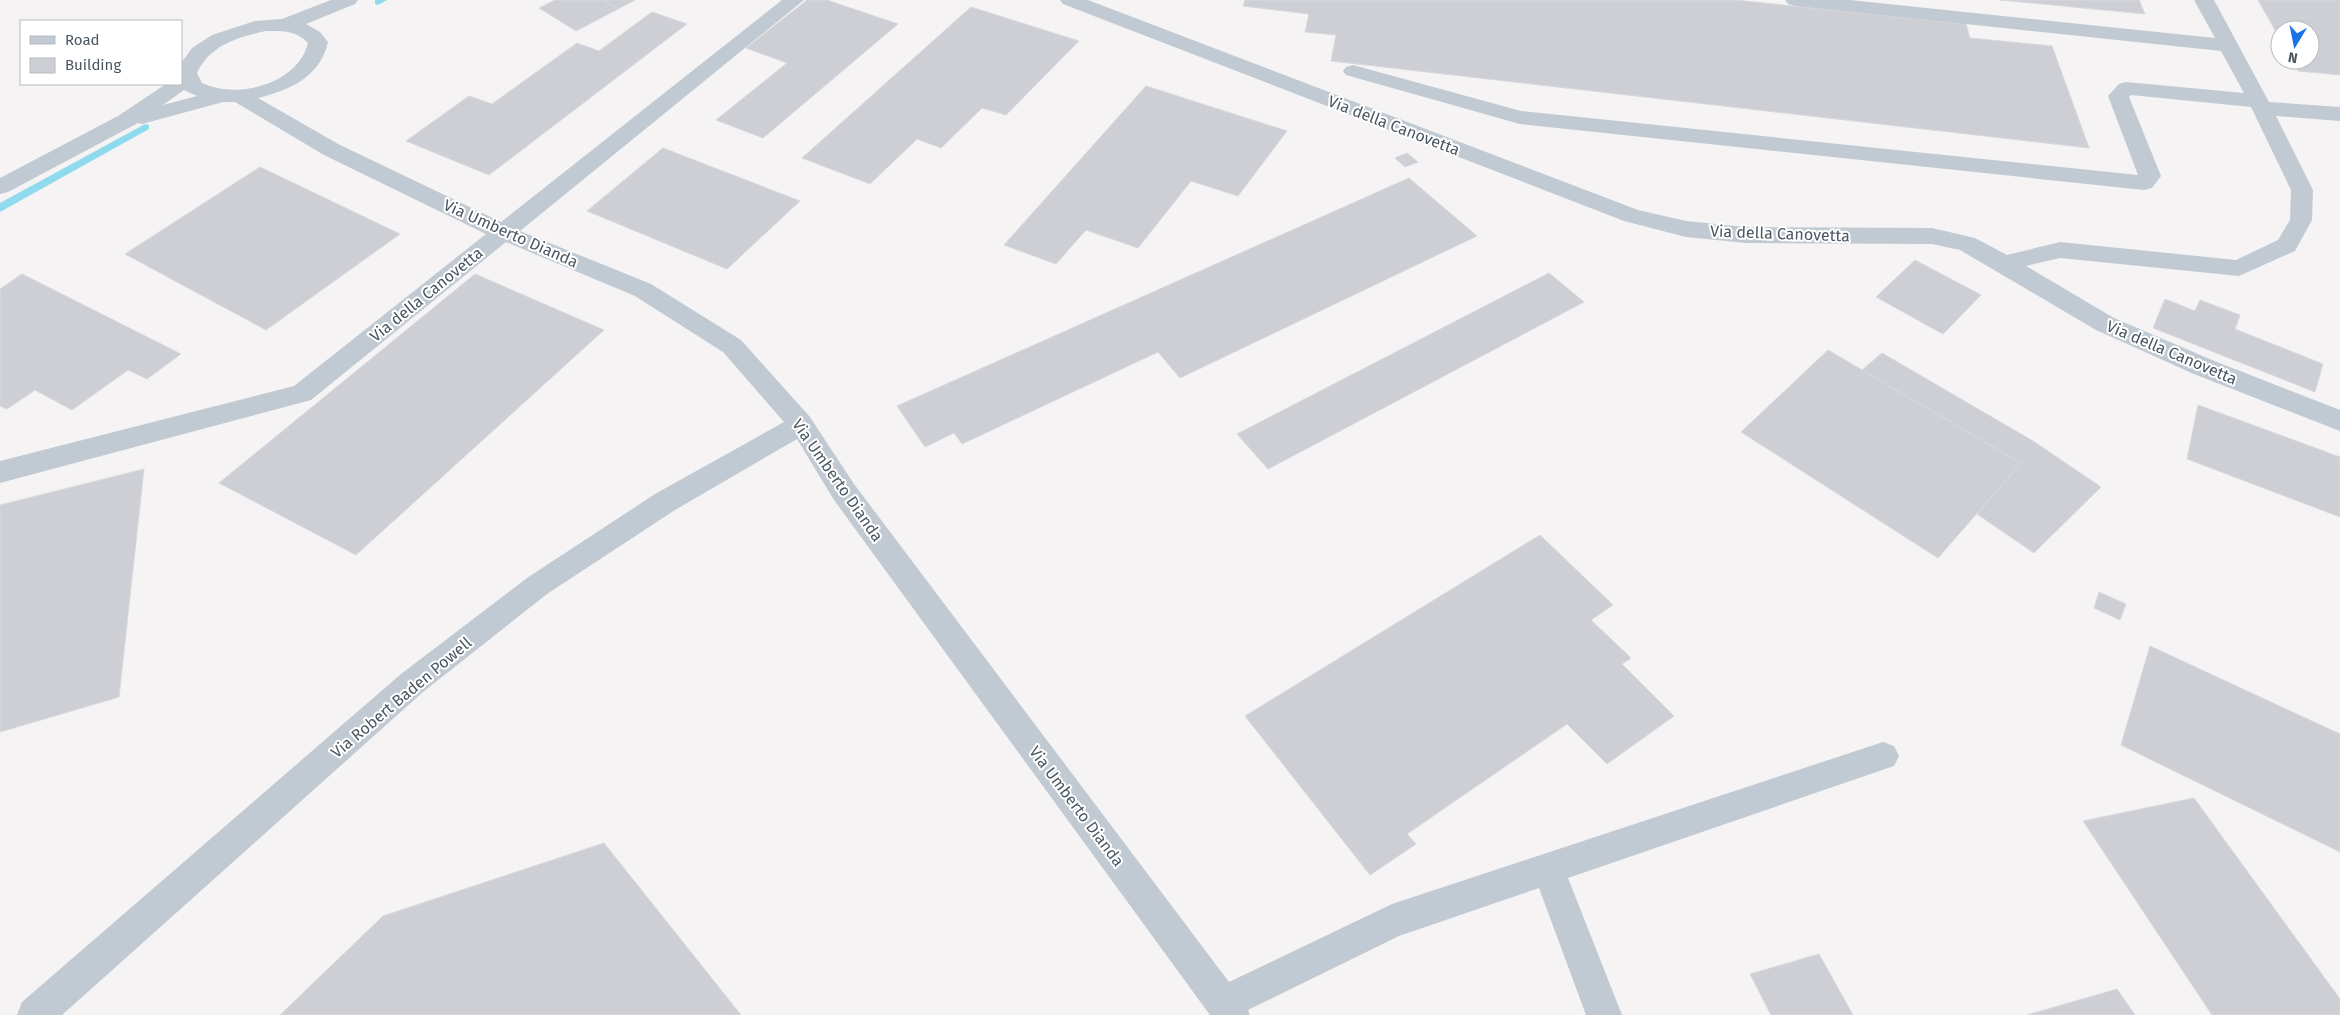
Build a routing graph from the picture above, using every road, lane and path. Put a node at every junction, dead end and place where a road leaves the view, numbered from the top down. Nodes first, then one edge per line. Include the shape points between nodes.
1 (349, 0) edge
2 (794, 0) edge
3 (1070, 0) edge
4 (1795, 0) edge
5 (2204, 0) edge
6 (285, 25) junction
7 (318, 42) junction
8 (2229, 46) junction
9 (1353, 71) dead end
10 (183, 81) edge
11 (177, 85) edge
12 (231, 96) junction
13 (294, 100) junction
14 (2260, 104) junction
15 (2340, 114) edge
16 (126, 122) junction
17 (0, 187) edge
18 (502, 232) junction
19 (2004, 264) junction
20 (2340, 421) edge
21 (800, 424) junction
22 (0, 472) edge
23 (1884, 756) dead end
24 (1548, 868) junction
25 (1228, 1009) edge
26 (35, 1015) edge
27 (1604, 1015) edge

1 - 6 street
1 - 7 street
2 - 18 street, Via della Canovetta
3 - 19 street, Via della Canovetta via 1632,216 1686,229 1746,235 1932,236 1967,244
4 - 8 street
5 - 8 street
6 - 7 street via 312,34
6 - 10 street via 246,29 222,38 196,56
7 - 13 street via 315,59
8 - 14 street
9 - 14 street via 1520,116 2144,183 2150,176 2118,96 2126,88
10 - 12 street via 206,93
11 - 16 street
12 - 13 street, Via Umberto Dianda
12 - 13 street via 259,92
12 - 16 street
13 - 18 street, Via Umberto Dianda via 332,150
14 - 15 street
14 - 19 street via 2302,190 2301,220 2287,244 2239,268 2060,250
16 - 17 street
18 - 21 street, Via Umberto Dianda via 644,290 732,346
18 - 22 street, Via della Canovetta via 302,393
19 - 20 street, Via della Canovetta via 2105,324
21 - 25 street, Via Umberto Dianda via 844,492
21 - 26 street, Via Robert Baden Powell via 665,502 537,586 412,683
23 - 24 street
24 - 25 street via 1392,921
24 - 27 street

